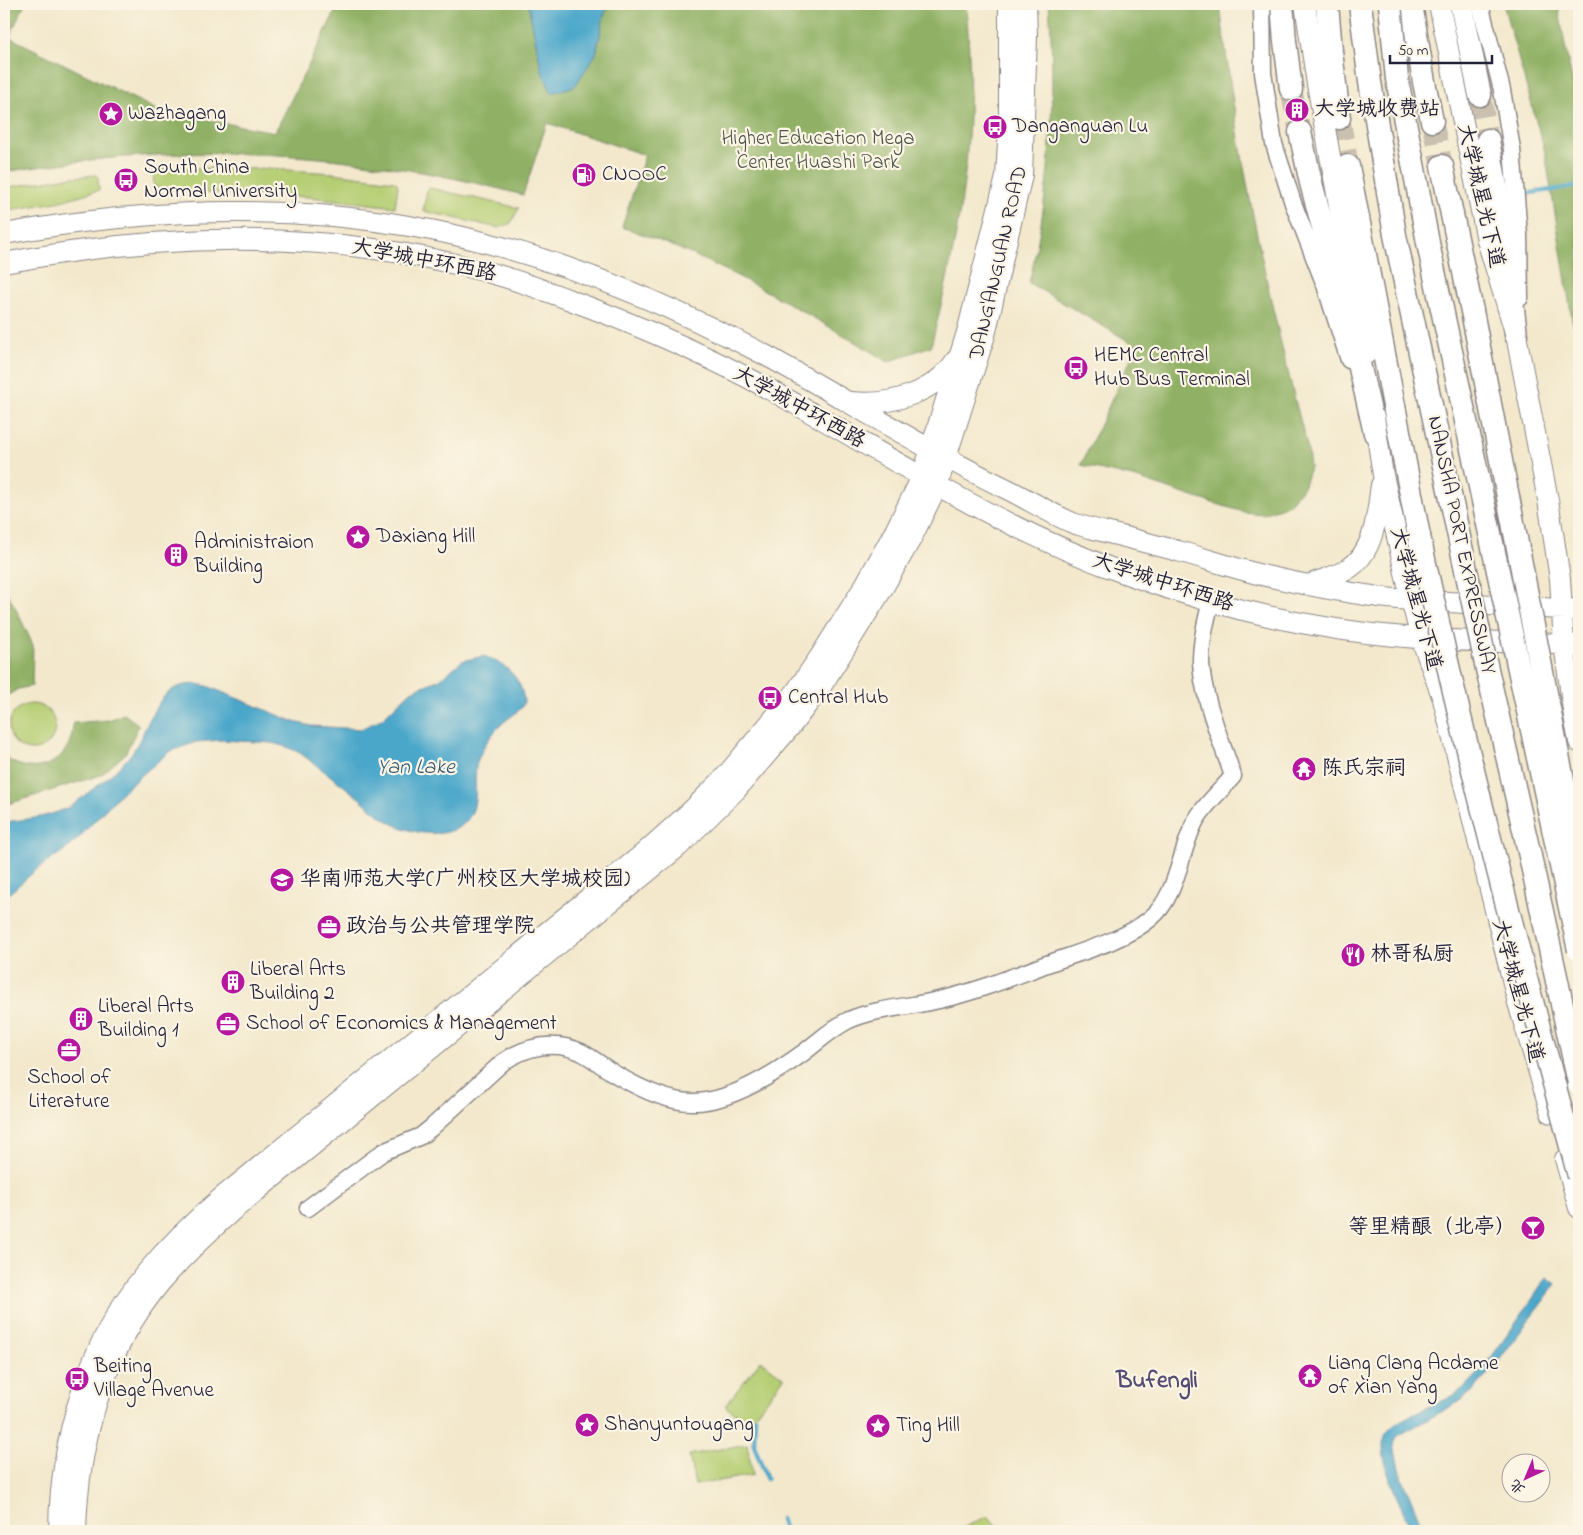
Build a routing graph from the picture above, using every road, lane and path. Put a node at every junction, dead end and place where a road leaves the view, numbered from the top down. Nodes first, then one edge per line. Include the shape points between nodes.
1 (1009, 4) edge
2 (1026, 4) edge
3 (1305, 4) edge
4 (1326, 4) edge
5 (1360, 4) edge
6 (1390, 4) edge
7 (1411, 4) edge
8 (1439, 4) edge
9 (1275, 5) edge
10 (1468, 6) edge
11 (1291, 89) tunnel mouth
12 (1480, 95) tunnel mouth
13 (1339, 118) tunnel mouth
14 (1432, 121) tunnel mouth
15 (1300, 132) tunnel mouth
16 (1488, 140) tunnel mouth
17 (1348, 166) tunnel mouth
18 (1442, 166) tunnel mouth
19 (4, 234) edge
20 (4, 263) edge
21 (1516, 335) junction
22 (961, 352) junction
23 (847, 401) junction
24 (1375, 433) junction
25 (939, 455) junction
26 (1383, 475) junction
27 (930, 481) junction
28 (1308, 584) junction
29 (1411, 600) junction
30 (1211, 601) junction
31 (1570, 609) edge
32 (1421, 638) junction
33 (1571, 644) edge
34 (1576, 701) edge
35 (1579, 742) edge
36 (1579, 863) edge
37 (1579, 950) edge
38 (1579, 1083) edge
39 (1563, 1154) junction
40 (1579, 1176) edge
41 (1579, 1181) edge
42 (308, 1208) dead end
43 (1579, 1208) edge
44 (59, 1531) edge
45 (76, 1531) edge

1 - 22 main road, DANG'ANGUAN ROAD via 1010,124 1006,177
2 - 25 main road, DANG'ANGUAN ROAD via 1022,175 985,335
3 - 24 main road, 大学城星光下道 via 1361,323
4 - 13 highway
5 - 38 highway, NANSHA PORT EXPRESSWAY, bridge via 1395,235
6 - 37 highway, NANSHA PORT EXPRESSWAY, bridge via 1397,79 1429,248
7 - 14 highway
8 - 21 main road, 大学城星光下道 via 1487,240
9 - 11 highway
9 - 24 street via 1263,73 1274,144
10 - 12 highway
10 - 21 street via 1502,90 1512,149 1521,292
15 - 24 highway
16 - 21 highway
17 - 40 highway, bridge via 1407,480 1439,630 1520,962
18 - 36 highway, bridge
19 - 23 main road, 大学城中环西路 via 107,218 210,212 313,214 413,226 494,244 602,282 701,324
20 - 27 main road, 大学城中环西路 via 110,246 227,240 347,246 460,265 557,295 689,349
21 - 31 main road, 大学城星光下道 via 1560,579
22 - 23 main road via 936,381 913,394 878,402
22 - 25 main road, DANG'ANGUAN ROAD
23 - 25 main road, 大学城中环西路
24 - 26 main road, 大学城星光下道
25 - 27 main road
25 - 28 main road, 大学城中环西路 via 1075,524 1228,567
26 - 28 main road via 1376,519 1365,553 1348,570
26 - 29 main road, 大学城星光下道
27 - 30 main road, 大学城中环西路 via 1062,549 1153,584
27 - 44 main road via 895,531 819,658 782,710 717,785 644,853 221,1198 189,1226 145,1274 113,1323 84,1384 65,1460
27 - 45 main road via 911,539 834,668 791,726 736,790 655,867 232,1211 201,1238 159,1285 124,1338 101,1390 80,1471
28 - 29 main road, 大学城中环西路 via 1375,597
29 - 31 main road, 大学城中环西路
29 - 32 main road, 大学城星光下道
30 - 32 main road, 大学城中环西路 via 1292,621
30 - 42 street via 1201,664 1233,776 1196,820 1163,905 1150,919 1118,937 958,996 848,1021 749,1086 707,1102 682,1102 655,1093 573,1049 542,1046 527,1050 503,1062 420,1136 383,1152
31 - 33 main road, 大学城星光下道
32 - 33 main road, 大学城中环西路
32 - 39 main road, 大学城星光下道 via 1443,699 1518,1003
33 - 34 main road, 大学城星光下道
34 - 35 main road, 大学城星光下道
39 - 41 main road, 大学城星光下道
39 - 43 main road

